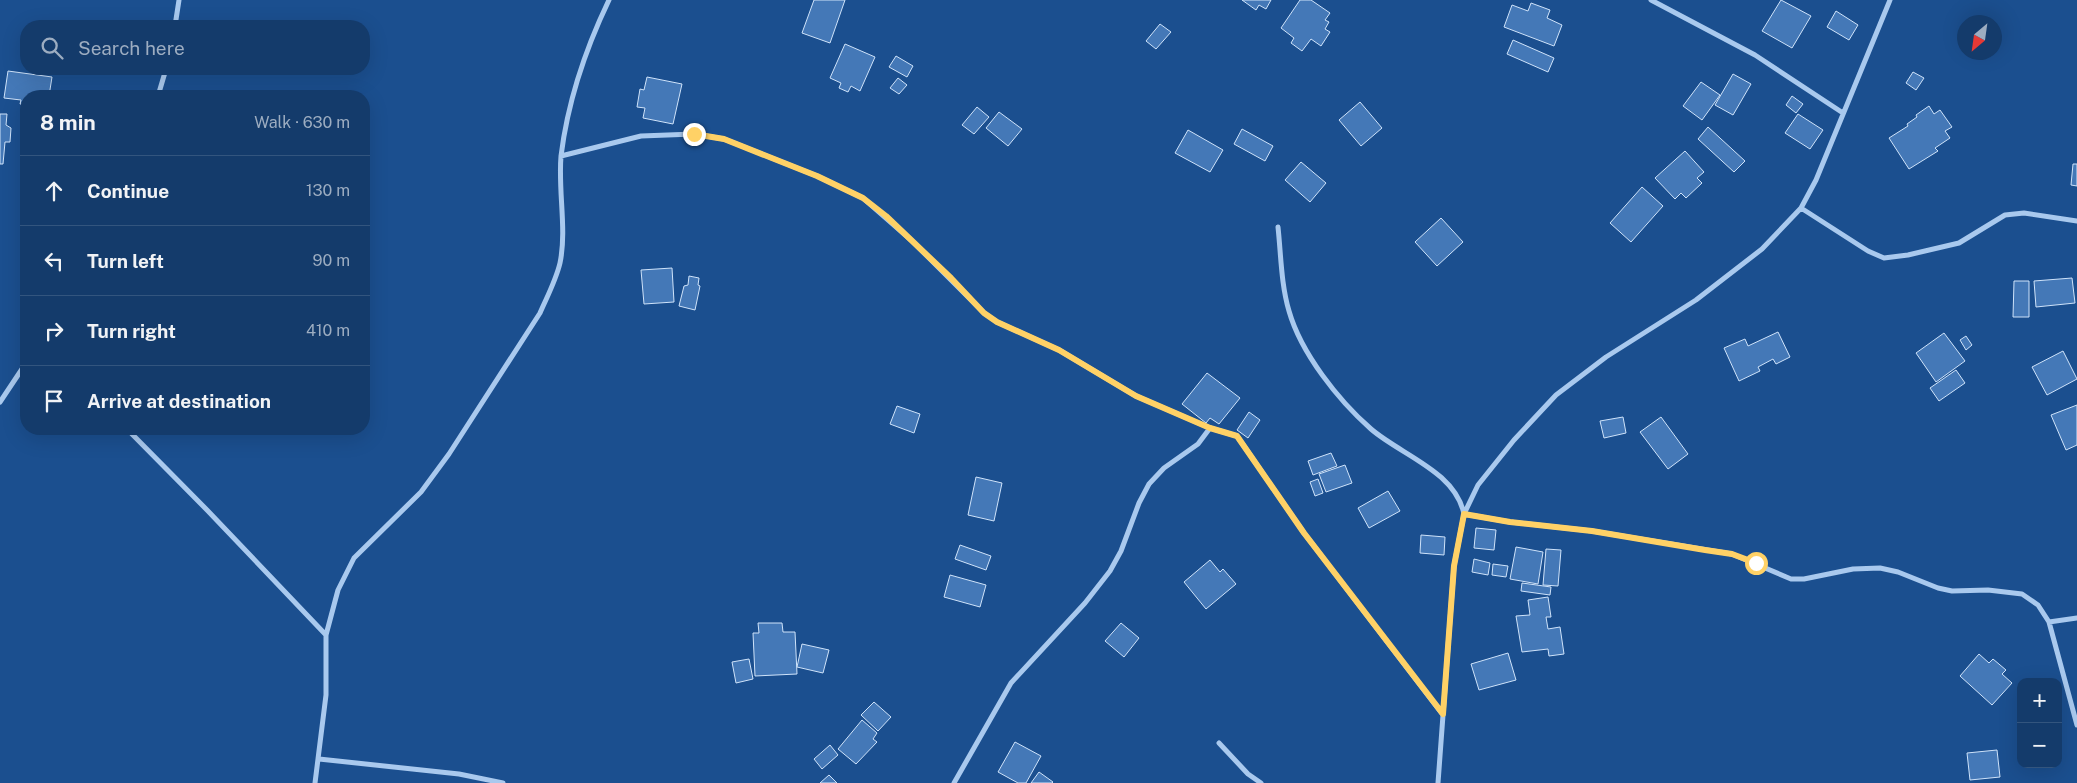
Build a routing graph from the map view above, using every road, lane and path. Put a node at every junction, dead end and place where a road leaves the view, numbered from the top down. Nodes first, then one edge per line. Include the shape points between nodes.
1 (179, 0) edge
2 (609, 0) edge
3 (1651, 0) edge
4 (1890, 0) edge
5 (176, 20) edge
6 (164, 75) edge
7 (160, 90) edge
8 (1843, 113) junction
9 (562, 156) junction
10 (1801, 208) junction
11 (2077, 221) edge
12 (1278, 227) dead end
13 (20, 372) edge
14 (0, 402) edge
15 (1210, 428) junction
16 (133, 435) edge
17 (1464, 514) junction
18 (2077, 618) edge
19 (2049, 622) junction
20 (326, 635) junction
21 (1443, 714) junction
22 (2077, 726) edge
23 (1219, 743) dead end
24 (319, 759) junction
25 (315, 783) edge
26 (502, 783) edge
27 (954, 783) edge
28 (1261, 783) edge
29 (1438, 783) edge

1 - 5 street
2 - 9 street via 589,42 575,84
3 - 8 street via 1755,55
4 - 8 street
6 - 7 street
8 - 10 street
9 - 15 street via 641,136 694,134 724,139 817,176 863,198 886,216 997,322 1059,350 1136,396
9 - 20 street via 560,262 543,305 454,446 421,492 354,558 338,590
10 - 11 street via 1884,258 1959,243 2005,215 2024,213
10 - 17 street via 1762,249 1696,300 1606,357 1556,395 1478,485
12 - 17 street via 1289,312 1320,372 1342,402 1372,429 1456,493
13 - 14 street
15 - 21 street via 1237,436 1304,533
15 - 27 street via 1198,444 1164,468 1149,484 1110,571 1011,683
16 - 20 street
17 - 19 street via 1732,554 1791,578 1804,579 1853,568 1880,568 1952,591 1988,590 2022,594 2038,605
17 - 21 street via 1454,566
18 - 19 street
19 - 22 street
20 - 24 street via 326,695
21 - 29 street
23 - 28 street
24 - 25 street
24 - 26 street via 460,774

